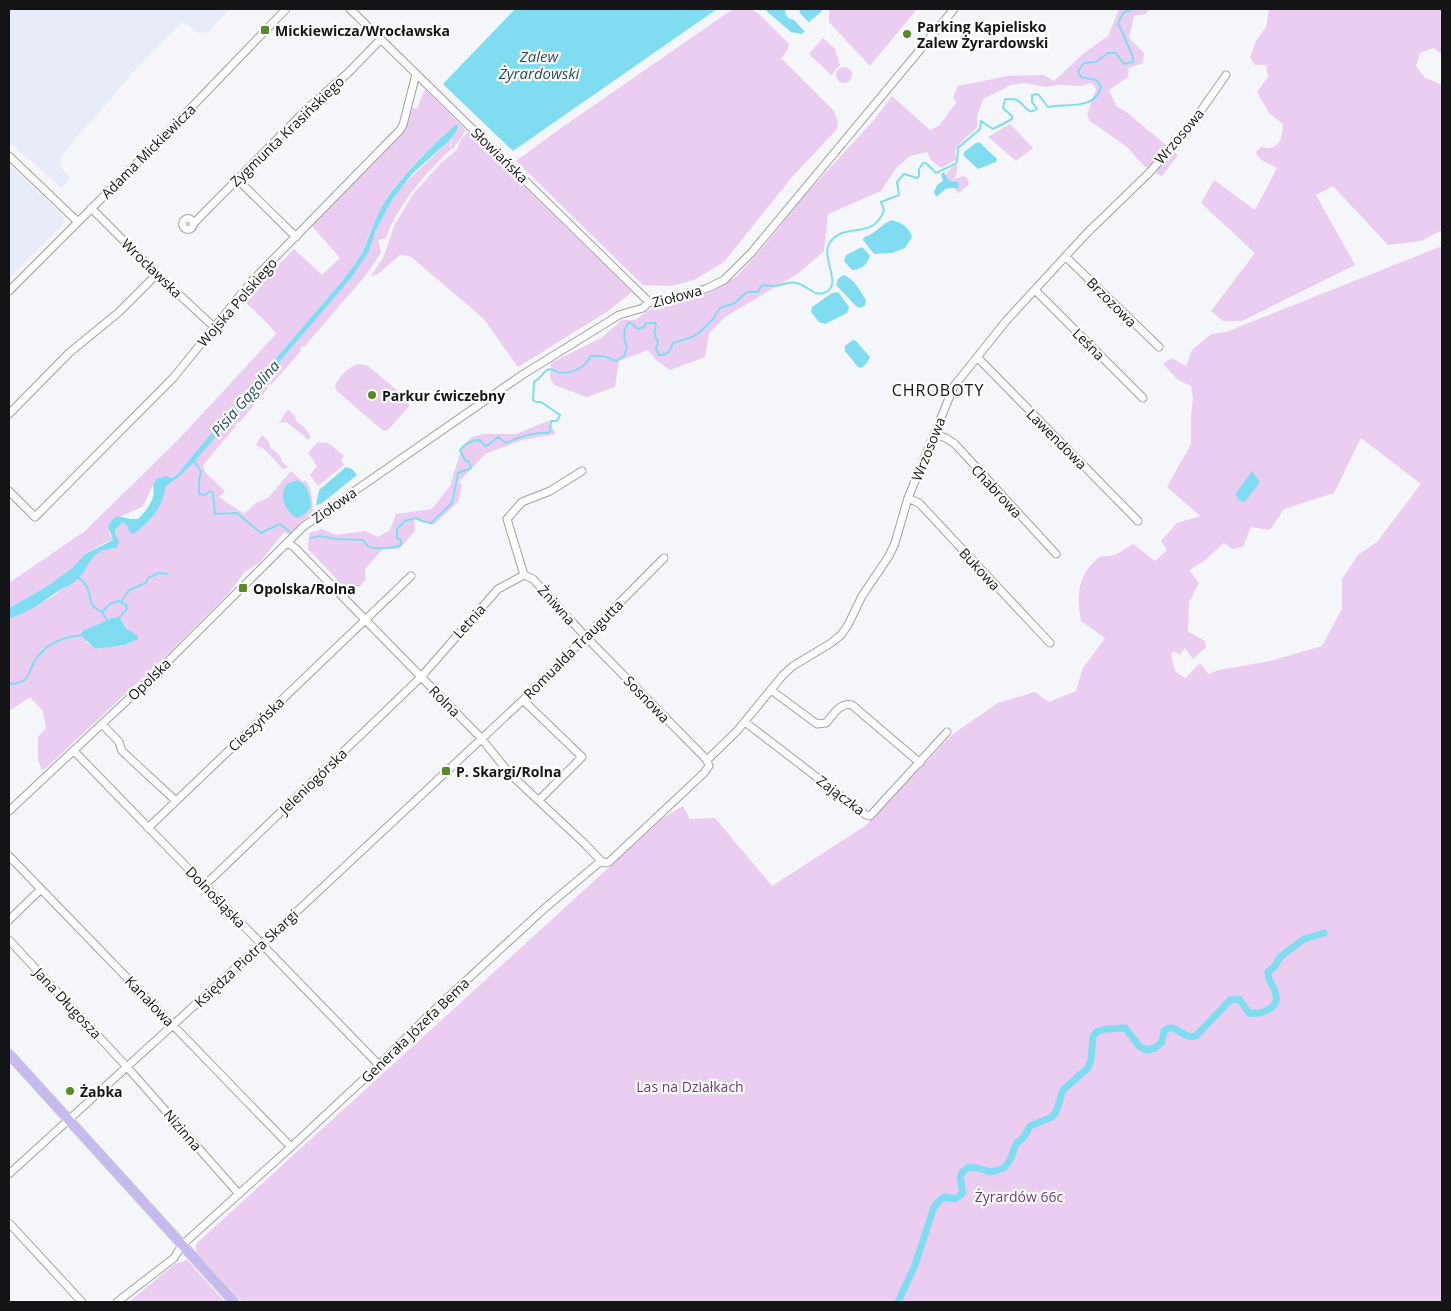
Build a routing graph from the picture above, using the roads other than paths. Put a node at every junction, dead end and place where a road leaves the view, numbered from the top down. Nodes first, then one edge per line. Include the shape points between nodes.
1 (286, 9) edge
2 (350, 9) edge
3 (954, 9) edge
4 (381, 39) junction
5 (416, 74) junction
6 (1226, 75) dead end
7 (9, 156) edge
8 (237, 179) junction
9 (91, 208) junction
10 (78, 222) junction
11 (193, 224) dead end
12 (296, 237) junction
13 (1066, 256) junction
14 (157, 274) junction
15 (1035, 290) junction
16 (9, 291) edge
17 (649, 302) junction
18 (214, 328) junction
19 (1158, 347) dead end
20 (976, 357) junction
21 (1143, 398) dead end
22 (9, 414) edge
23 (934, 434) junction
24 (582, 471) dead end
25 (9, 491) edge
26 (908, 498) junction
27 (1138, 521) dead end
28 (289, 541) junction
29 (1056, 554) dead end
30 (664, 558) dead end
31 (524, 575) junction
32 (411, 576) dead end
33 (364, 620) junction
34 (586, 637) junction
35 (1050, 643) dead end
36 (420, 677) junction
37 (770, 690) junction
38 (523, 700) junction
39 (745, 722) junction
40 (102, 724) junction
41 (947, 732) dead end
42 (481, 738) junction
43 (74, 751) junction
44 (707, 760) junction
45 (920, 763) junction
46 (539, 800) junction
47 (176, 801) junction
48 (9, 811) edge
49 (148, 828) junction
50 (9, 856) edge
51 (601, 861) junction
52 (205, 885) junction
53 (40, 890) junction
54 (9, 920) edge
55 (9, 940) edge
56 (262, 944) junction
57 (174, 1025) junction
58 (9, 1054) edge
59 (379, 1065) junction
60 (127, 1067) junction
61 (69, 1120) junction
62 (291, 1147) junction
63 (9, 1174) edge
64 (238, 1194) junction
65 (9, 1222) edge
66 (182, 1245) junction
67 (82, 1302) edge
68 (117, 1302) edge
69 (234, 1302) edge

1 - 9 street, Adama Mickiewicza
2 - 4 street, Słowiańska
3 - 17 street, Ziołowa via 752,252 724,280 657,303
4 - 5 street, Słowiańska
4 - 8 street, Zygmunta Krasińskiego
5 - 12 street, Wojska Polskiego via 402,128
5 - 17 street, Słowiańska
6 - 13 street, Wrzosowa via 1188,129
7 - 10 street
8 - 11 street, Zygmunta Krasińskiego
8 - 12 street
9 - 10 street, Adama Mickiewicza
9 - 14 street, Wrocławska
10 - 16 street, Adama Mickiewicza
12 - 18 street, Wojska Polskiego via 251,282
13 - 15 street, Wrzosowa
13 - 19 street, Brzozowa
14 - 18 street, Wrocławska
14 - 22 street via 69,353
15 - 20 street, Wrzosowa
15 - 21 street, Leśna
17 - 28 street, Ziołowa via 642,308 619,315 522,375 304,526
18 - 25 street, Wojska Polskiego via 174,377 35,517
20 - 23 street, Wrzosowa via 950,394
20 - 27 street, Lawendowa
23 - 26 street, Wrzosowa
23 - 29 street, Chabrowa via 955,444
24 - 31 street via 550,491 522,502 507,519
26 - 35 street, Bukowa via 919,503
26 - 37 street, Wrzosowa via 889,556 862,596 848,625 831,643 793,666
28 - 33 street, Rolna
28 - 40 street, Opolska
30 - 34 street, Romualda Traugutta
31 - 34 street, Żniwna via 533,579
31 - 36 street, Letnia via 498,589
32 - 33 street, Cieszyńska
33 - 36 street, Rolna
33 - 47 street, Cieszyńska
34 - 38 street, Romualda Traugutta
34 - 44 street, Sosnowa
36 - 42 street, Rolna
36 - 52 street, Jeleniogórska
37 - 39 street, Wrzosowa
37 - 45 street via 817,724 826,723 842,706 852,705
38 - 42 street, Romualda Traugutta
38 - 46 street via 582,757
39 - 44 street, Wrzosowa
39 - 45 street, Zajączka via 866,816 873,814
40 - 43 street, Opolska
40 - 47 street via 119,742 122,751
41 - 45 street, Zajączka
42 - 46 street, Rolna via 509,773
42 - 56 street, Księdza Piotra Skargi
43 - 48 street, Opolska
43 - 49 street, Dolnośląska
44 - 51 street, Generała Józefa Bema via 709,766 704,773 609,862
46 - 51 street, Rolna
47 - 49 street, Cieszyńska
49 - 52 street, Dolnośląska
50 - 53 street, Kanałowa
51 - 59 street, Generała Józefa Bema via 545,908
52 - 56 street, Dolnośląska
53 - 54 street
53 - 57 street, Kanałowa
55 - 60 street, Jana Długosza
56 - 57 street, Księdza Piotra Skargi
56 - 59 street, Dolnośląska
57 - 60 street, Księdza Piotra Skargi
57 - 62 street, Kanałowa
58 - 61 main road
59 - 62 street, Generała Józefa Bema
60 - 61 street, Księdza Piotra Skargi
60 - 64 street, Nizinna
61 - 63 street, Księdza Piotra Skargi
61 - 66 main road
62 - 64 street, Generała Józefa Bema
64 - 66 street, Generała Józefa Bema
65 - 67 street
66 - 68 street, Generała Józefa Bema via 174,1258
66 - 69 main road

